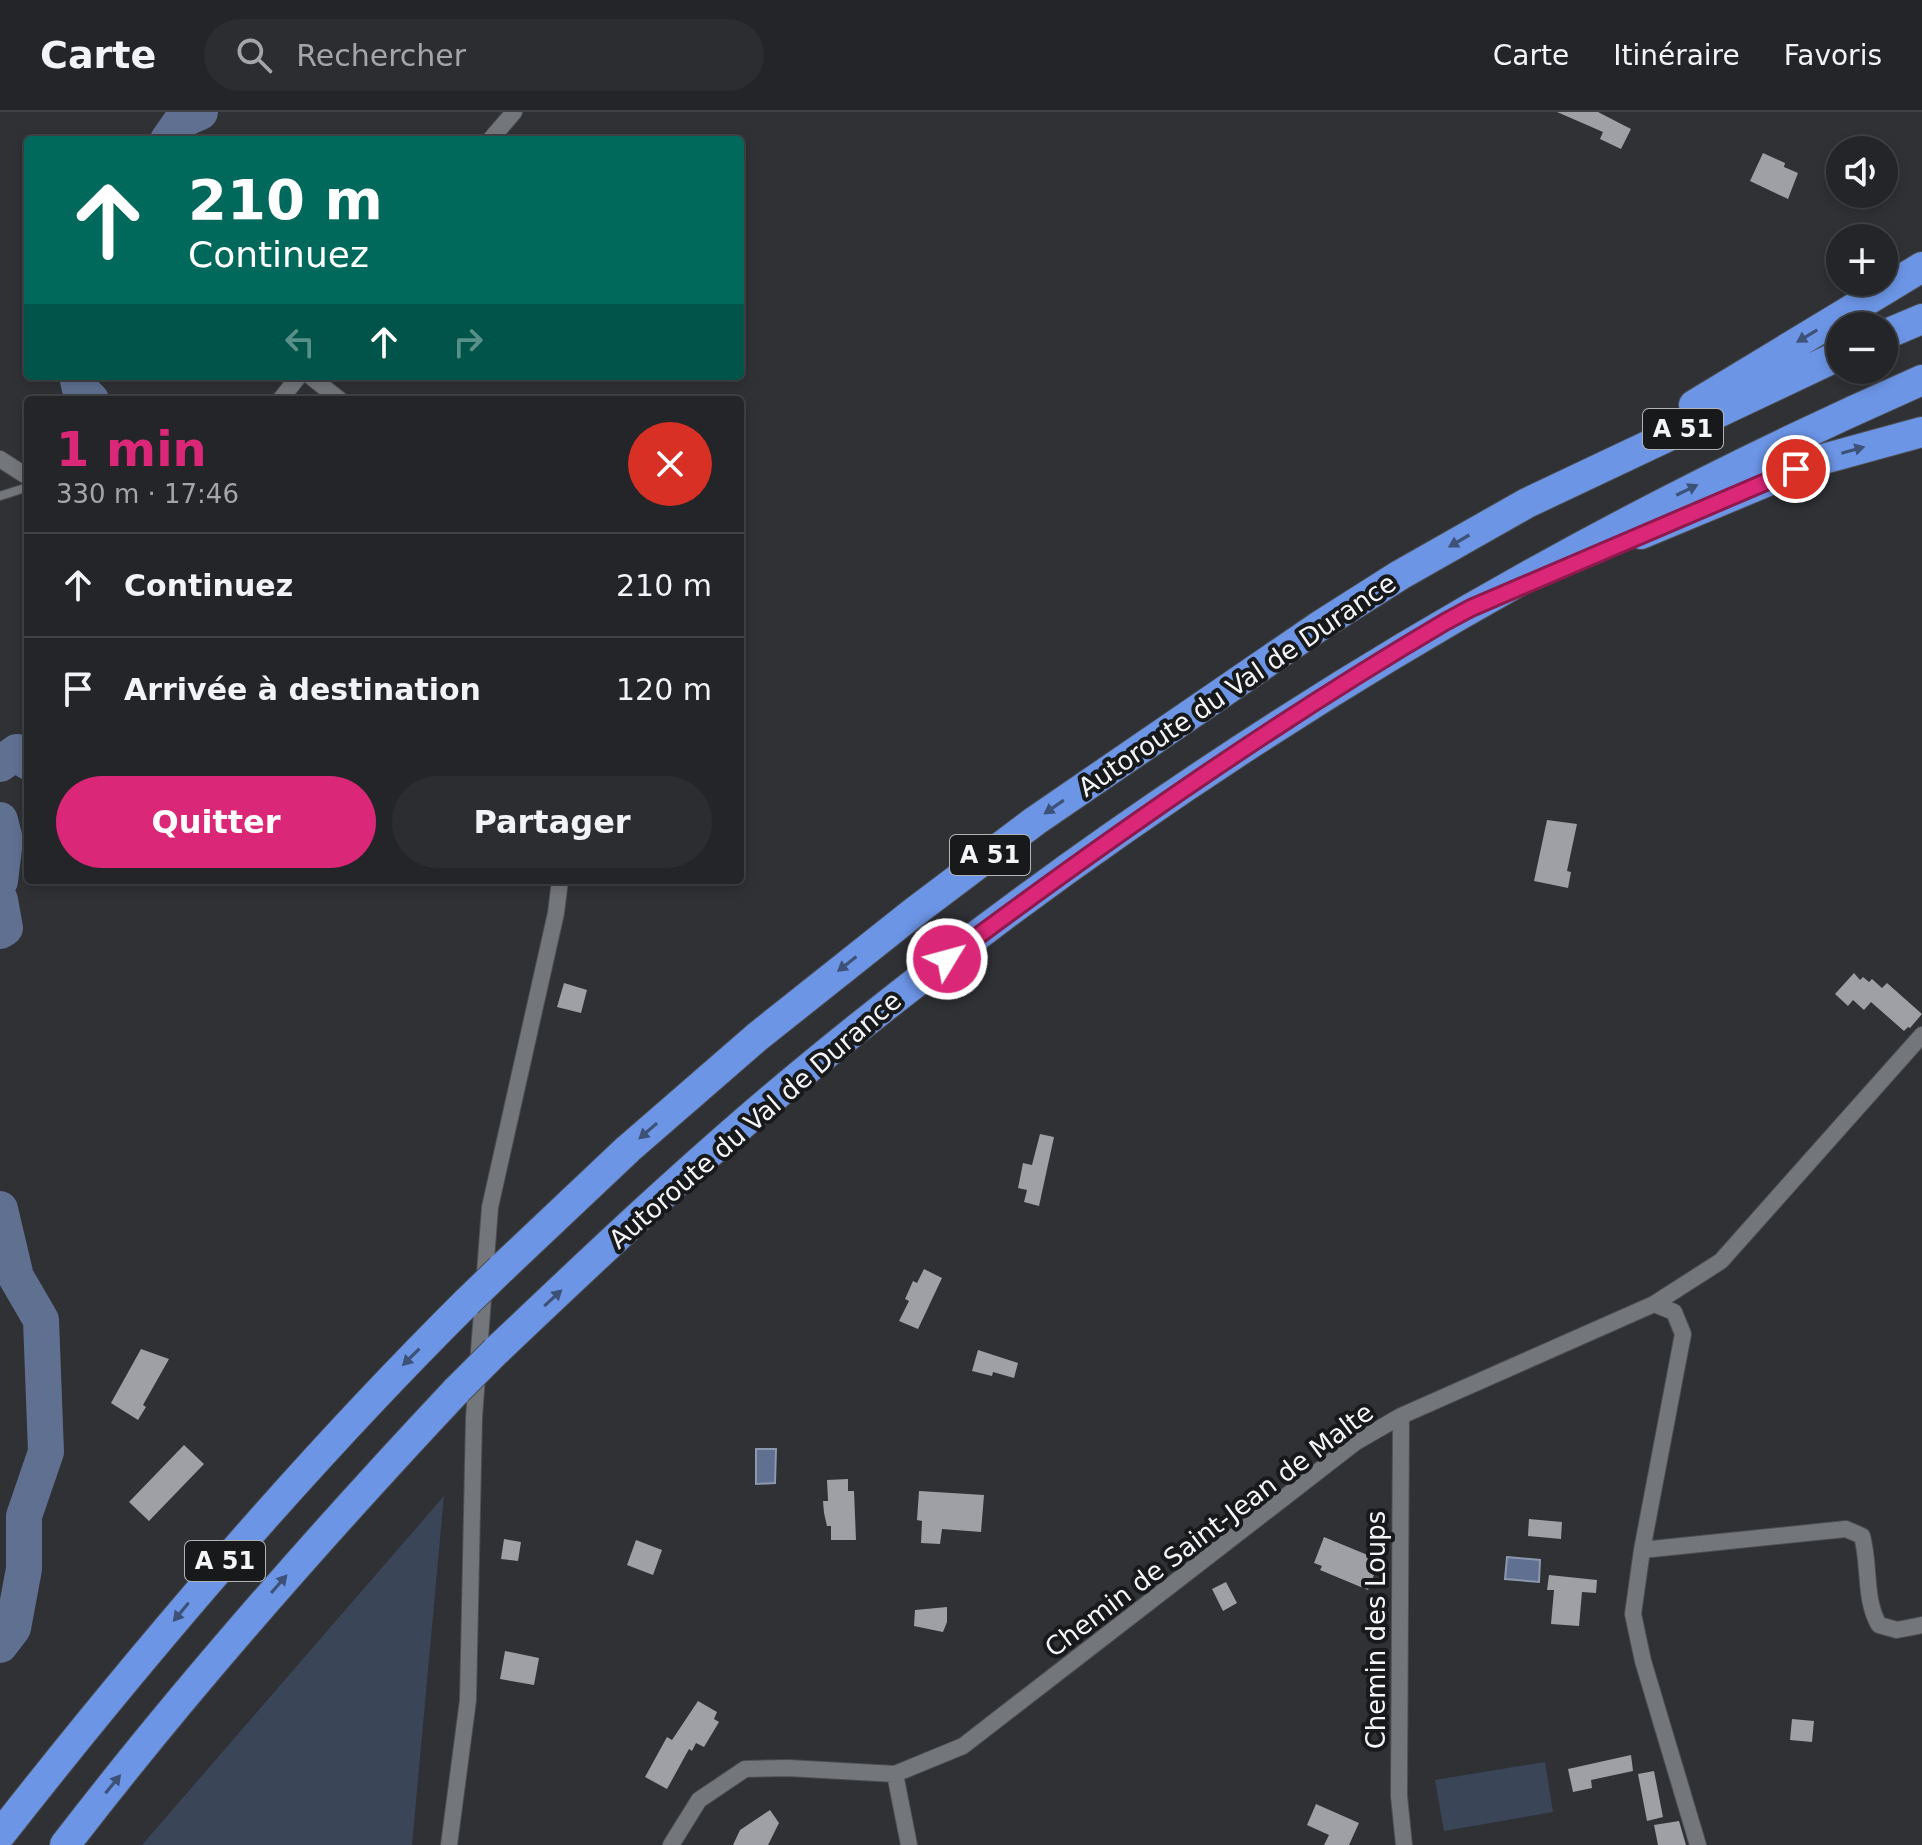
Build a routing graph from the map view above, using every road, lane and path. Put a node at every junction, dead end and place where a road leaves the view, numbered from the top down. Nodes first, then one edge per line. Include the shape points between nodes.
1 (514, 112) edge
2 (493, 136) edge
3 (1922, 267) edge
4 (1922, 319) edge
5 (1898, 329) edge
6 (1826, 362) edge
7 (296, 380) edge
8 (315, 380) edge
9 (1922, 380) edge
10 (283, 396) edge
11 (335, 396) edge
12 (1922, 432) edge
13 (0, 459) edge
14 (24, 474) edge
15 (24, 488) edge
16 (0, 496) edge
17 (1527, 503) junction
18 (1471, 608) junction
19 (560, 884) edge
20 (1922, 1035) edge
21 (1654, 1304) junction
22 (1401, 1416) junction
23 (1642, 1550) junction
24 (1922, 1625) edge
25 (895, 1774) junction
26 (0, 1835) edge
27 (65, 1845) edge
28 (449, 1845) edge
29 (671, 1845) edge
30 (909, 1845) edge
31 (1404, 1845) edge
32 (1698, 1845) edge

1 - 2 street
3 -> 17 highway
4 - 5 highway
6 - 17 highway, Autoroute du Val de Durance / A 51
7 - 10 street
8 - 11 street
18 -> 9 highway, Autoroute du Val de Durance / A 51 via 1676,495
18 -> 12 highway via 1816,461
13 - 14 street
15 - 16 lane
17 -> 26 highway, Autoroute du Val de Durance / A 51, bridge via 1318,627 1035,821 757,1037 628,1149 394,1375 212,1575
27 -> 18 highway, Autoroute du Val de Durance / A 51, bridge via 162,1722 379,1471 496,1351 797,1077 926,974 1121,831 1314,702
19 - 28 street via 490,1207 474,1417 468,1700
20 - 21 street, Chemin de Saint-Jean de Malte via 1721,1261
21 - 22 street, Chemin de Saint-Jean de Malte
21 - 23 street via 1674,1312 1683,1334
22 - 25 street, Chemin de Saint-Jean de Malte via 1356,1442 963,1746
22 - 31 street, Chemin des Loups via 1399,1796
23 - 24 street via 1846,1529 1862,1536 1872,1613 1879,1625 1897,1630
23 - 32 street via 1633,1614
25 - 29 street via 745,1769 699,1800
25 - 30 street

